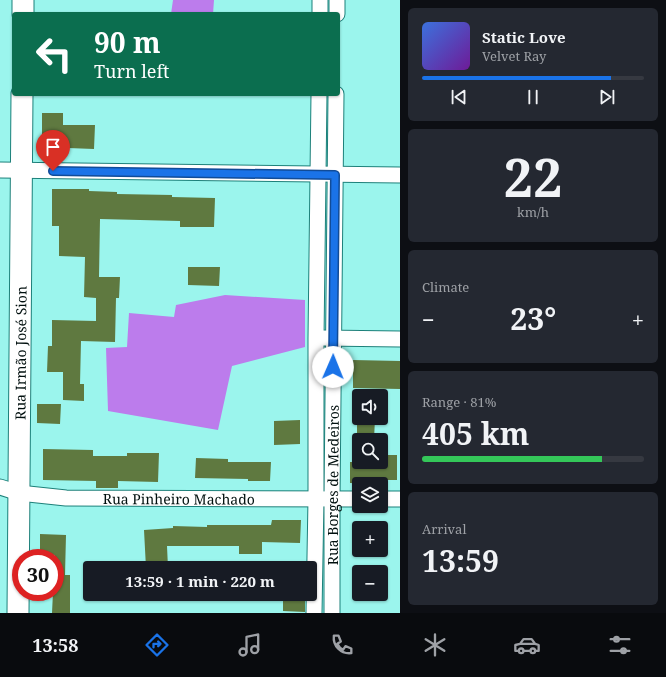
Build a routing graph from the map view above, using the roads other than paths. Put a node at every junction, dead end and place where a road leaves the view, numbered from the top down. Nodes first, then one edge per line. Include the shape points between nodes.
1 (23, 0) edge
2 (320, 0) edge
3 (337, 0) edge
4 (23, 12) edge
5 (320, 12) edge
6 (337, 12) edge
7 (22, 96) edge
8 (319, 96) edge
9 (336, 96) edge
10 (0, 170) edge
11 (22, 171) junction
12 (319, 174) junction
13 (335, 175) junction
14 (400, 175) edge
15 (316, 338) junction
16 (333, 338) junction
17 (400, 339) edge
18 (10, 490) edge
19 (316, 499) junction
20 (332, 499) junction
21 (352, 499) edge
22 (388, 499) edge
23 (400, 499) edge
24 (18, 613) edge
25 (314, 613) edge
26 (332, 613) edge

1 - 4 street
2 - 5 street
3 - 6 street
7 - 11 street, Rua Irmão José Sion
8 - 12 street, Rua Borges de Medeiros
9 - 13 street, Rua Borges de Medeiros
10 - 11 street
11 - 12 street
11 - 18 street, Rua Irmão José Sion
12 - 13 street
12 - 15 street, Rua Borges de Medeiros
13 - 14 street
13 - 16 street, Rua Borges de Medeiros
15 - 16 street
15 - 19 street, Rua Borges de Medeiros
16 - 17 street
16 - 20 street, Rua Borges de Medeiros
18 - 19 street, Rua Pinheiro Machado via 66,498
18 - 24 street, Rua Irmão José Sion
19 - 20 street, Rua Pinheiro Machado
19 - 25 street, Rua Borges de Medeiros
20 - 21 street, Rua Pinheiro Machado
20 - 26 street, Rua Borges de Medeiros
22 - 23 street

